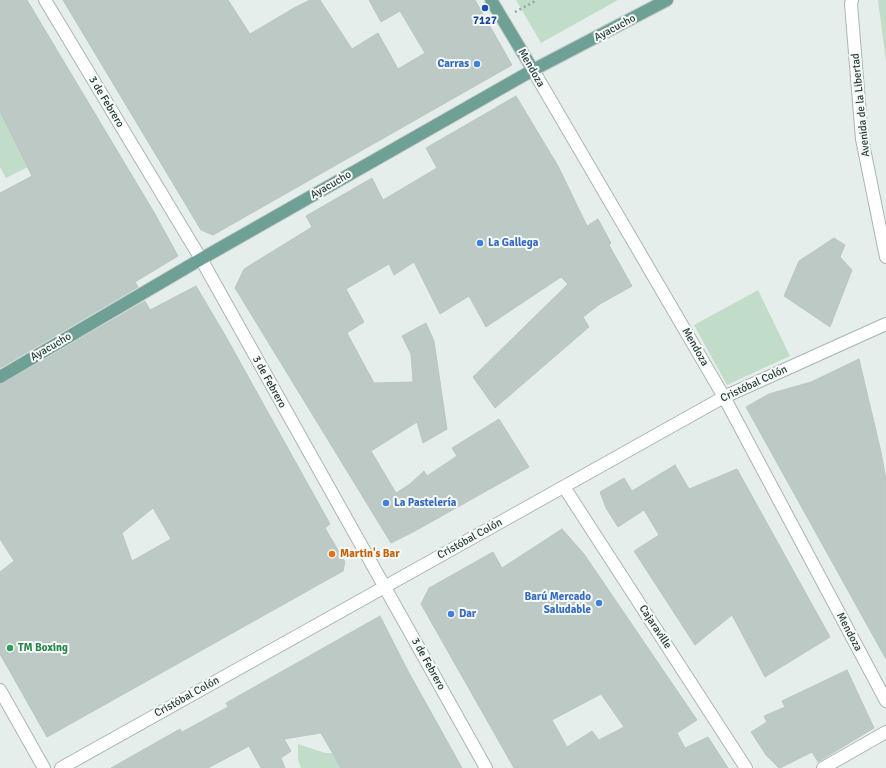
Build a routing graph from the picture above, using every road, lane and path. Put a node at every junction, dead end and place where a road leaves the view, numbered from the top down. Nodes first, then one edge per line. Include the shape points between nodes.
1 (45, 0) edge
2 (491, 0) edge
3 (537, 0) edge
4 (667, 0) edge
5 (852, 0) edge
6 (503, 19) junction
7 (533, 70) junction
8 (886, 257) edge
9 (201, 259) junction
10 (886, 324) edge
11 (0, 377) edge
12 (724, 397) junction
13 (564, 487) junction
14 (385, 587) junction
15 (0, 690) edge
16 (886, 702) edge
17 (886, 732) edge
18 (44, 768) edge
19 (61, 768) edge
20 (486, 768) edge
21 (746, 768) edge
22 (823, 768) edge

1 - 9 street, 3 de Febrero
2 - 6 main road, Mendoza
3 - 6 path
4 - 7 main road, Ayacucho
5 - 8 street, Avenida de la Libertad via 862,139
6 - 7 main road, Mendoza
7 - 9 main road, Ayacucho
7 - 12 street, Mendoza
9 - 11 main road, Ayacucho
9 - 14 street, 3 de Febrero
10 - 12 street, Cristóbal Colón
12 - 13 street, Cristóbal Colón
12 - 16 street, Mendoza
13 - 14 street, Cristóbal Colón
13 - 21 street, Cajaraville
14 - 19 street, Cristóbal Colón
14 - 20 street, 3 de Febrero
15 - 18 street
17 - 22 street

